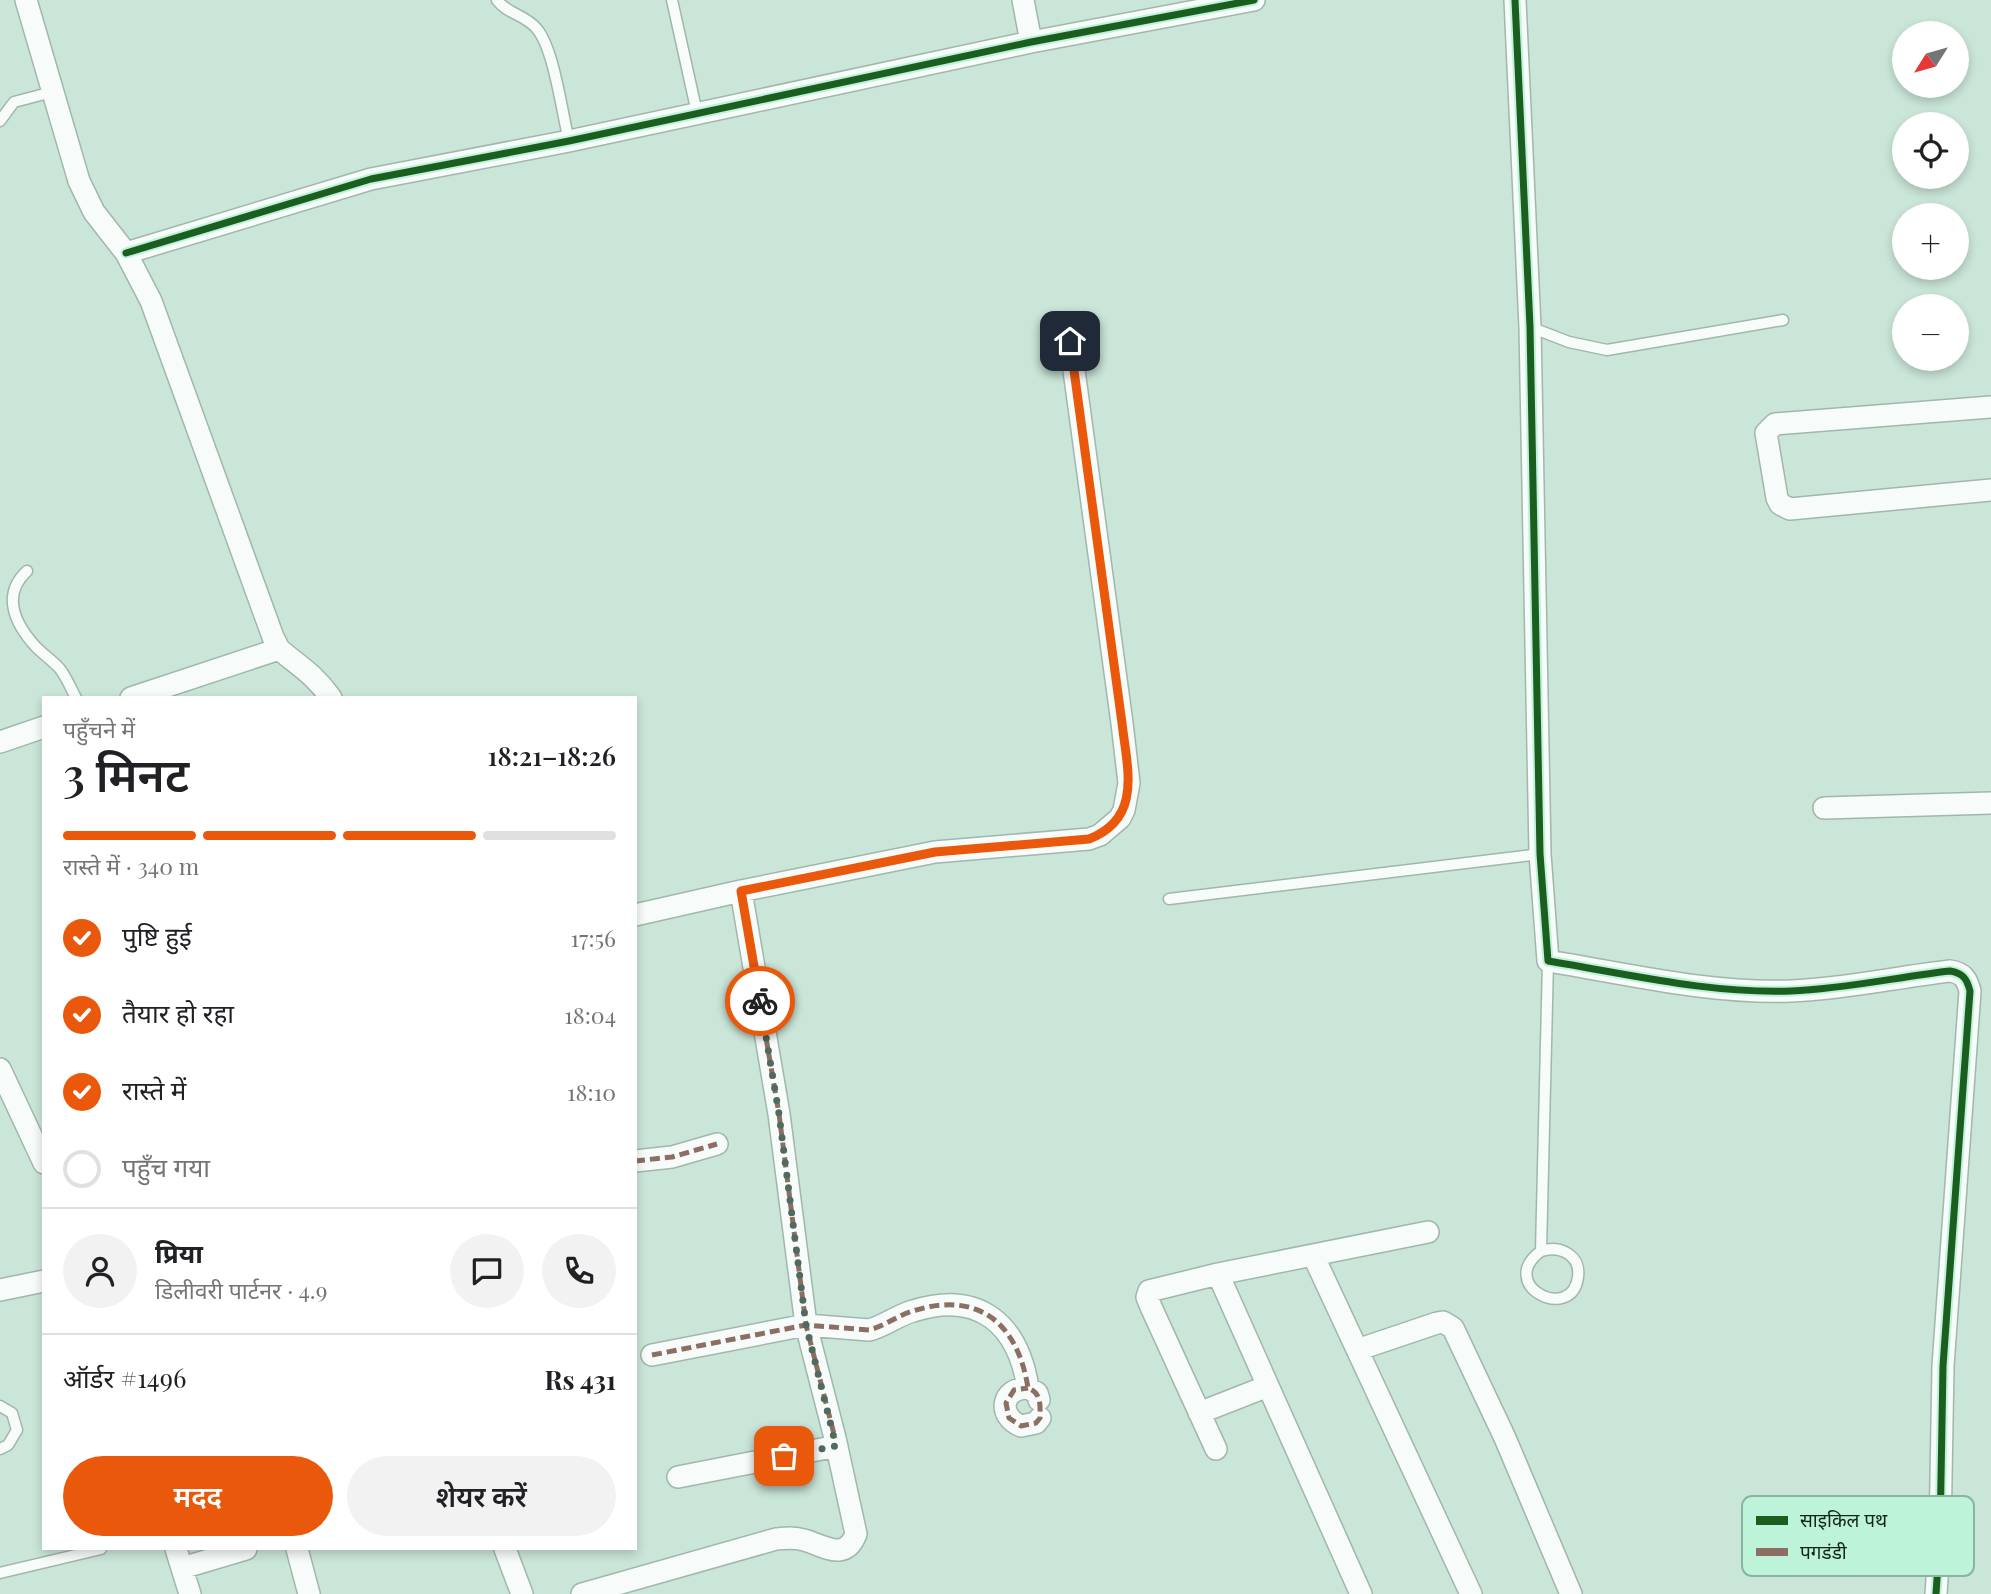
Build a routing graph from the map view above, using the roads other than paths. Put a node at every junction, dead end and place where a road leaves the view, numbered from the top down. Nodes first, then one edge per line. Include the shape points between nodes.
1 (26, 0) edge
2 (497, 0) edge
3 (673, 0) edge
4 (1023, 0) edge
5 (1254, 0) edge
6 (1515, 0) edge
7 (1031, 42) junction
8 (52, 92) junction
9 (697, 113) junction
10 (0, 121) edge
11 (569, 141) junction
12 (126, 253) junction
13 (1783, 320) dead end
14 (1530, 327) junction
15 (1070, 341) dead end
16 (1991, 407) edge
17 (1991, 491) edge
18 (27, 571) dead end
19 (279, 649) junction
20 (75, 696) edge
21 (137, 696) edge
22 (330, 696) edge
23 (42, 728) edge
24 (0, 742) edge
25 (1991, 803) edge
26 (1824, 808) dead end
27 (1540, 853) junction
28 (741, 891) junction
29 (1169, 899) dead end
30 (637, 915) edge
31 (1548, 961) junction
32 (0, 1069) edge
33 (717, 1144) dead end
34 (42, 1159) edge
35 (637, 1161) edge
36 (1427, 1233) dead end
37 (1541, 1251) junction
38 (1313, 1255) junction
39 (1218, 1275) junction
40 (42, 1281) edge
41 (0, 1290) edge
42 (806, 1325) junction
43 (1357, 1350) junction
44 (652, 1354) dead end
45 (1268, 1386) junction
46 (1036, 1402) dead end
47 (0, 1406) edge
48 (1199, 1413) junction
49 (836, 1446) junction
50 (0, 1449) edge
51 (1216, 1449) dead end
52 (678, 1477) dead end
53 (1941, 1496) edge
54 (97, 1550) edge
55 (239, 1550) edge
56 (297, 1550) edge
57 (505, 1550) edge
58 (179, 1558) edge
59 (0, 1573) edge
60 (1937, 1576) edge
61 (190, 1594) edge
62 (309, 1594) edge
63 (522, 1594) edge
64 (582, 1594) edge
65 (1361, 1594) edge
66 (1471, 1594) edge
67 (1572, 1594) edge
68 (1936, 1594) edge

1 - 8 street
2 - 11 lane via 544,36
3 - 9 lane
4 - 7 street
5 - 7 street
6 - 14 street
7 - 9 street
8 - 10 lane via 14,102
8 - 12 street via 83,191
9 - 11 street
11 - 12 street via 371,179
12 - 19 street via 164,334
13 - 14 lane via 1607,350
14 - 27 street
15 - 28 street via 1122,723 1128,793 1120,818 1089,839 935,852
16 - 17 street via 1775,424 1766,433 1777,498 1790,509
18 - 20 lane via 14,587 15,613 34,645 62,672
19 - 21 street
19 - 22 street via 318,680
23 - 24 street
25 - 26 street
27 - 29 lane
27 - 31 street
28 - 30 street
28 - 42 street via 779,1114
31 - 37 lane
31 - 53 street via 1693,985 1789,991 1950,971 1965,978 1970,991 1943,1366
32 - 34 street
33 - 35 street
36 - 38 street
37 - 37 lane via 1561,1249 1576,1262 1577,1282 1564,1297 1545,1298 1530,1285 1528,1265
38 - 39 street
38 - 43 street
39 - 45 street
39 - 48 street via 1156,1287 1147,1294
40 - 41 street
42 - 44 street
42 - 46 street via 869,1330 918,1309 944,1304 982,1311 1018,1348
42 - 49 street
43 - 66 street
43 - 67 street via 1437,1323 1453,1328
45 - 48 street
45 - 65 street
47 - 50 lane via 12,1413 17,1430
48 - 51 street
49 - 52 street
49 - 64 street via 856,1534 846,1549 838,1551 797,1538 776,1539
54 - 59 lane
55 - 58 street
56 - 62 street
57 - 63 street
58 - 61 street
60 - 68 street

